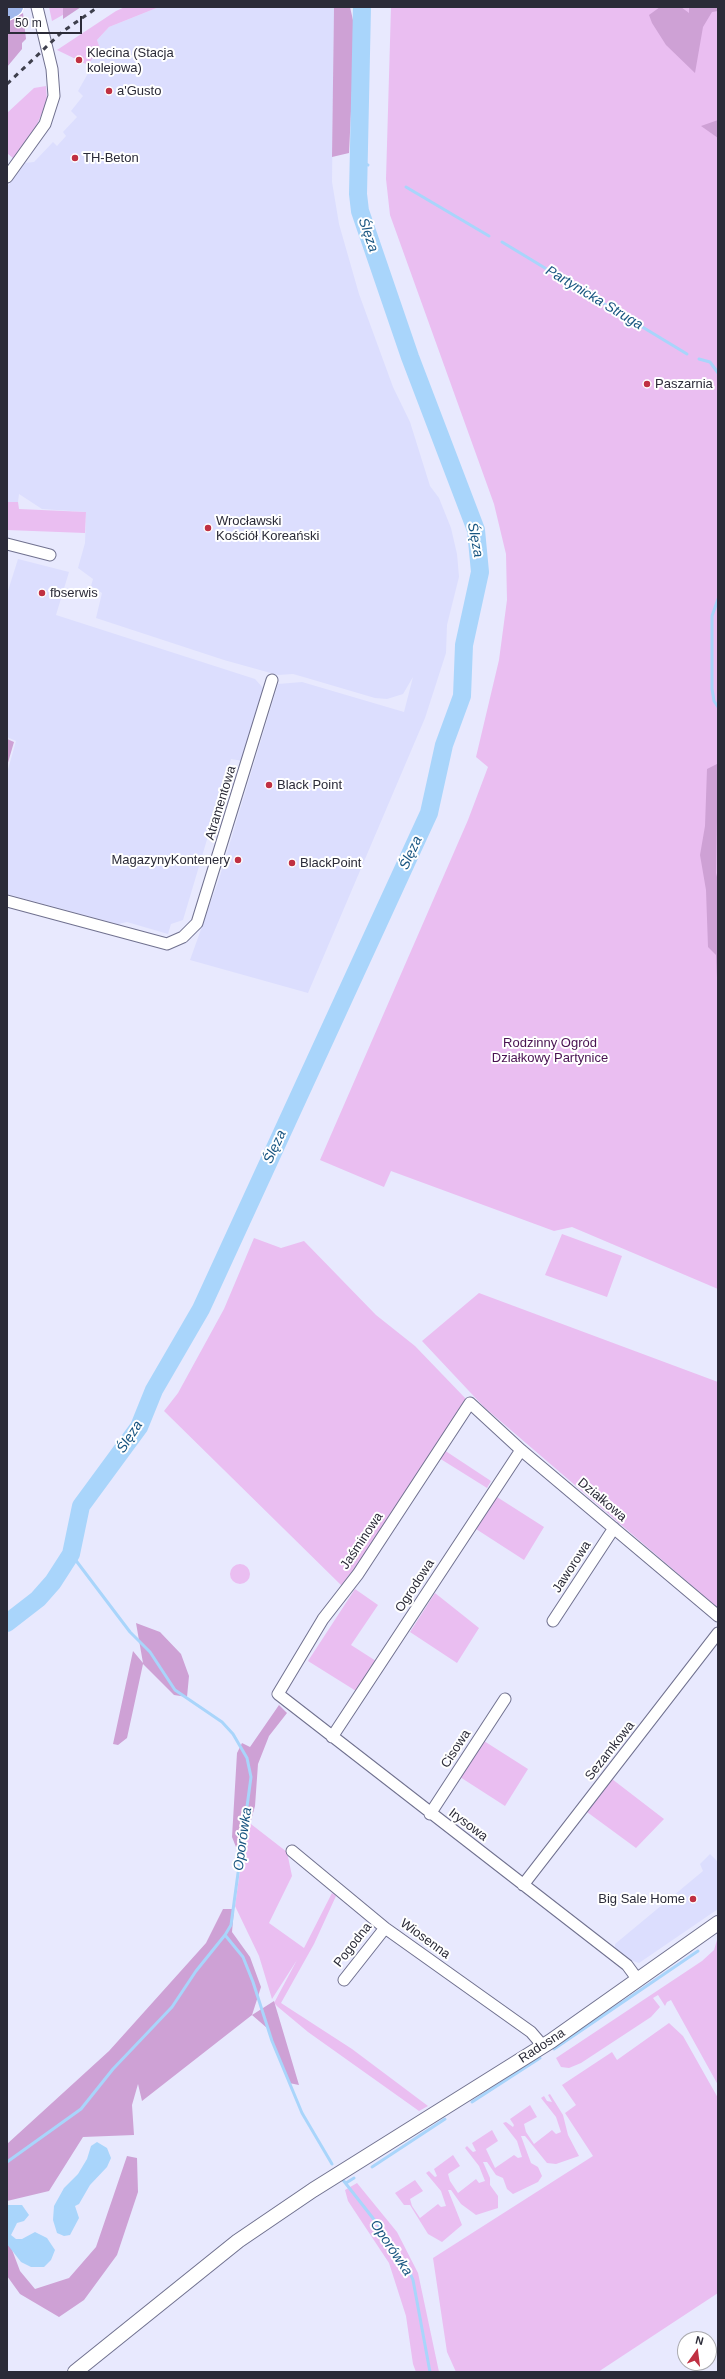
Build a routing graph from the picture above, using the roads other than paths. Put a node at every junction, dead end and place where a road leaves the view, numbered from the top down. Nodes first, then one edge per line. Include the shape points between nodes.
1 (14, 7) edge
2 (38, 7) edge
3 (7, 11) edge
4 (7, 177) edge
5 (7, 544) edge
6 (50, 554) dead end
7 (272, 680) dead end
8 (7, 901) edge
9 (470, 1403) joint
10 (521, 1450) junction
11 (614, 1528) junction
12 (718, 1616) edge
13 (553, 1621) dead end
14 (718, 1633) edge
15 (278, 1694) joint
16 (505, 1699) dead end
17 (332, 1737) junction
18 (430, 1814) junction
19 (292, 1851) dead end
20 (523, 1885) junction
21 (718, 1923) edge
22 (385, 1928) junction
23 (344, 1980) dead end
24 (638, 1980) junction
25 (543, 2046) junction
26 (75, 2372) edge

1 - 3 main road
2 - 4 street via 52,69 54,96 44,124
5 - 6 street
7 - 8 street, Atramentowa via 198,923 183,937 167,944
9 - 10 street, Działkowa
9 - 15 street, Jaśminowa via 358,1574 323,1619
10 - 11 street, Działkowa
10 - 17 street, Ogrodowa
11 - 12 street, Działkowa
11 - 13 street, Jaworowa
14 - 20 street, Sezamkowa
15 - 17 street, Irysowa
16 - 18 street, Cisowa
17 - 18 street, Irysowa
18 - 20 street, Irysowa
19 - 22 street, Wiosenna
20 - 24 street, Irysowa via 628,1965
21 - 24 street, Radosna
22 - 23 street, Pogodna
22 - 25 street, Wiosenna via 531,2032
24 - 25 street, Radosna
25 - 26 street, Radosna via 313,2190 238,2241

